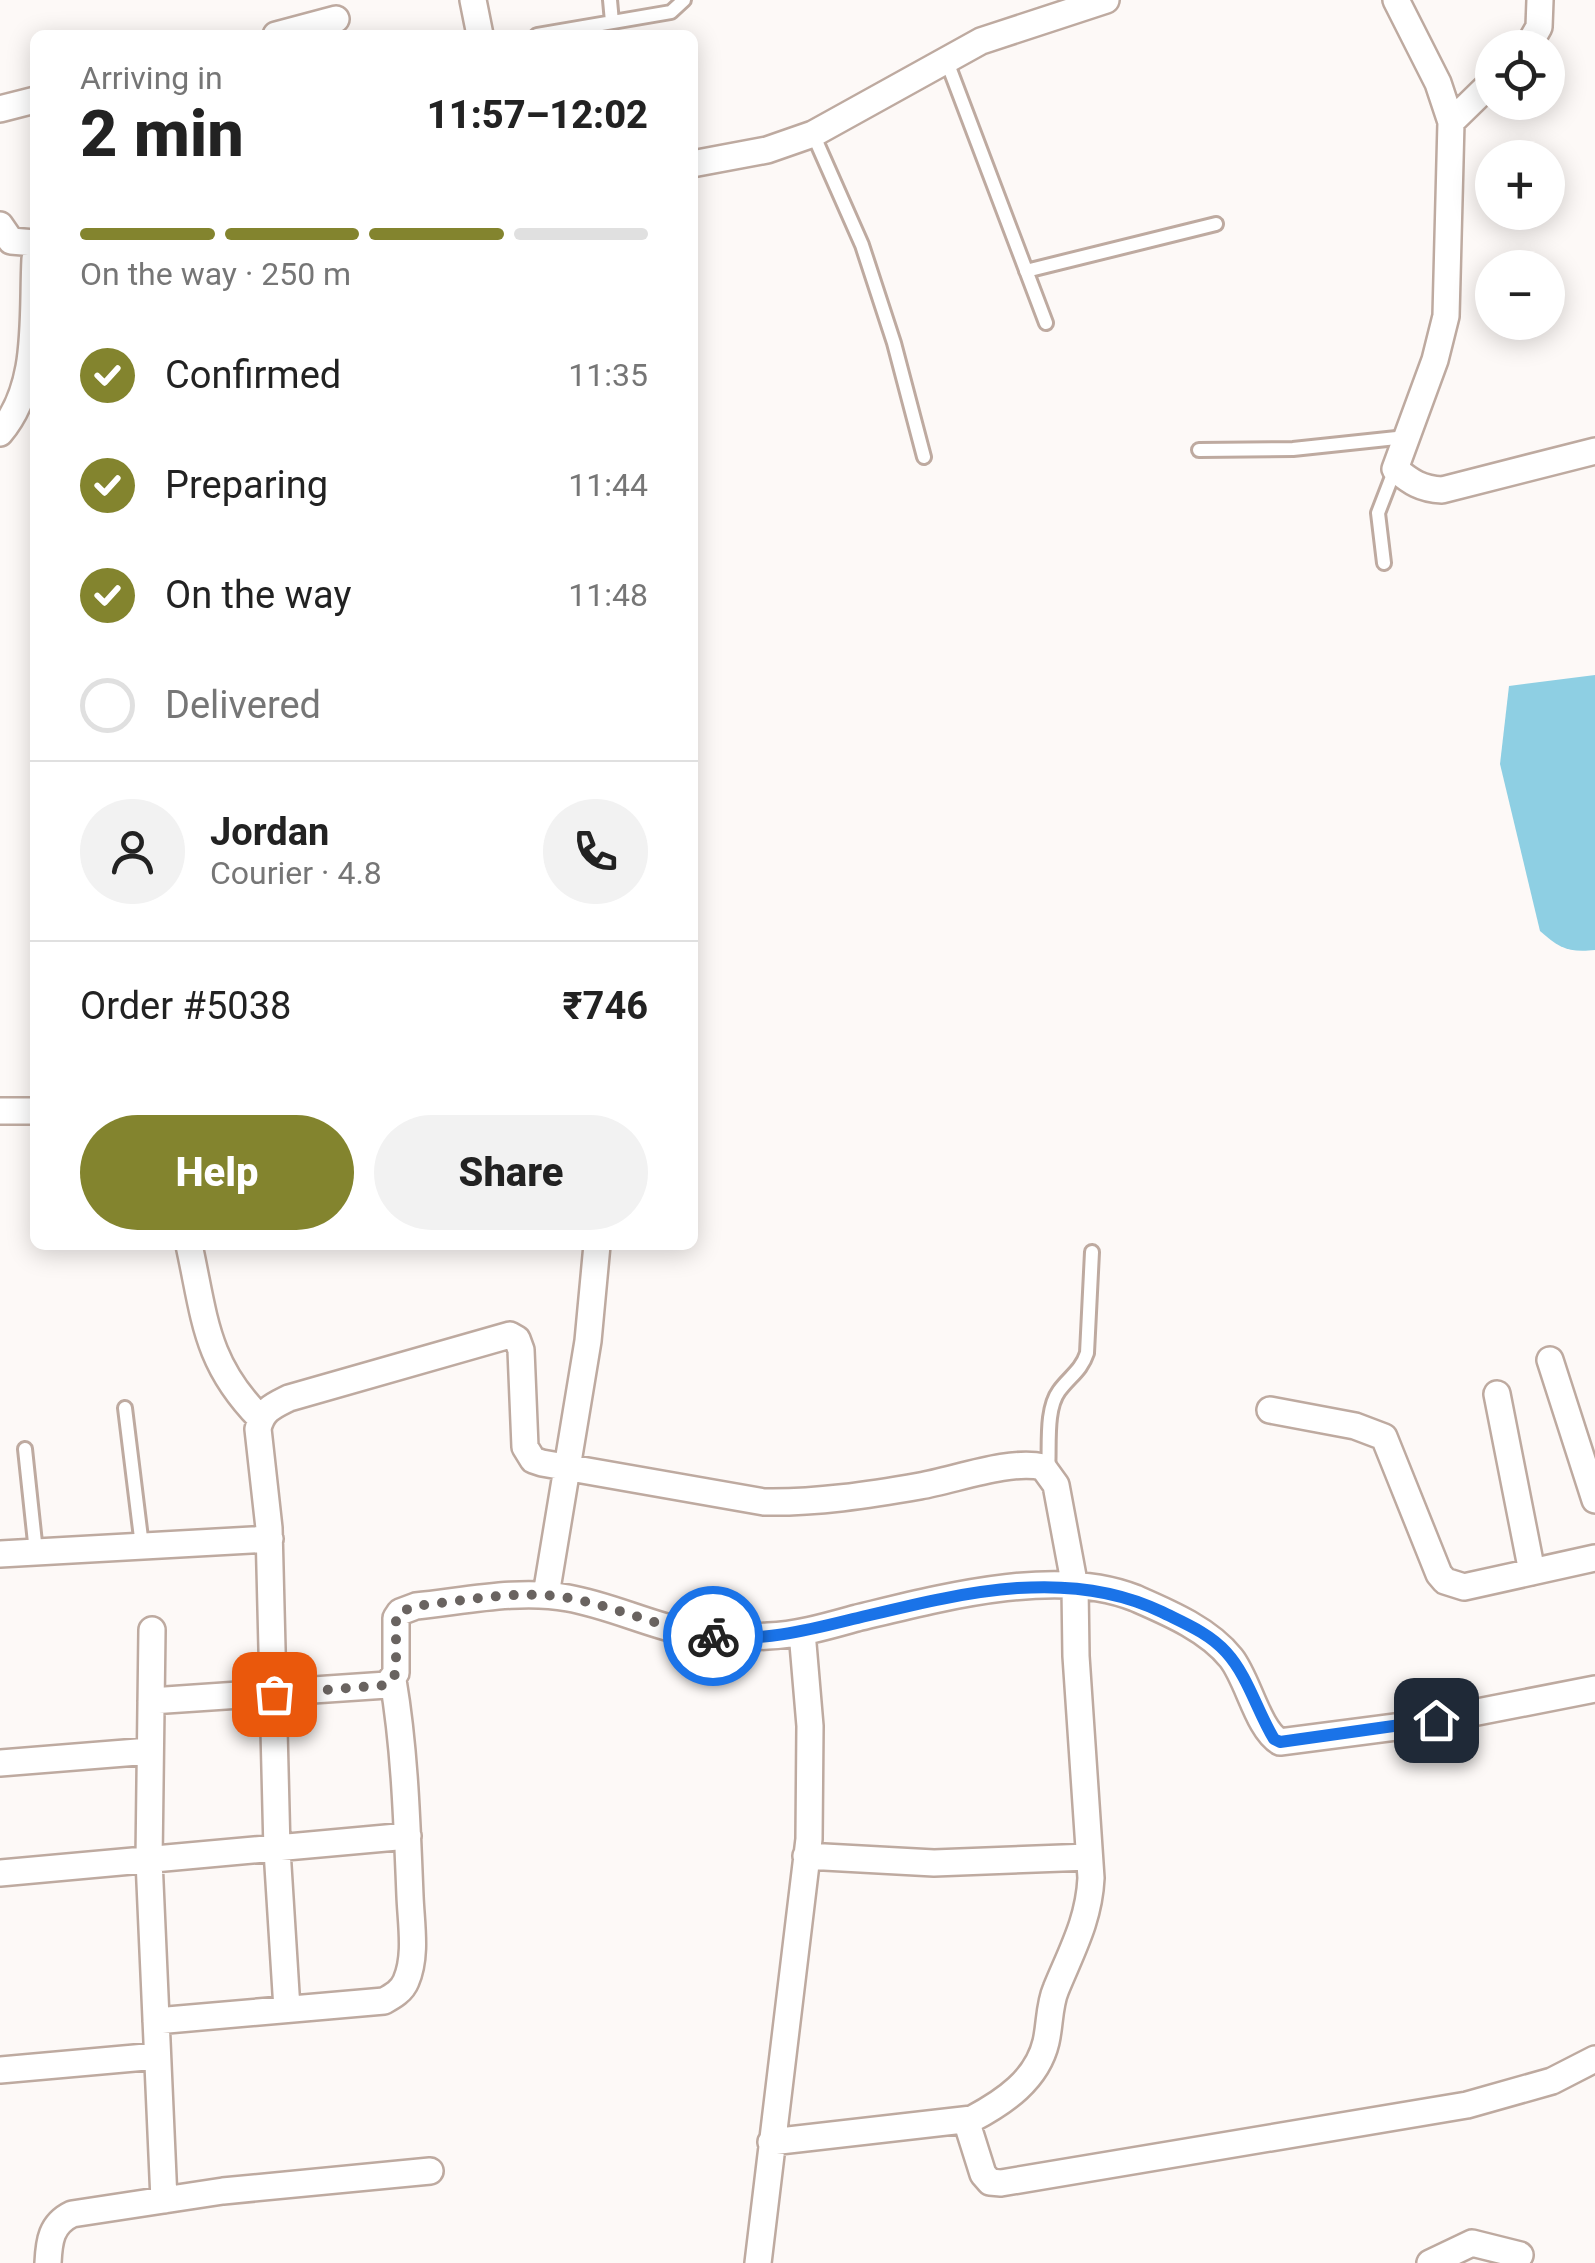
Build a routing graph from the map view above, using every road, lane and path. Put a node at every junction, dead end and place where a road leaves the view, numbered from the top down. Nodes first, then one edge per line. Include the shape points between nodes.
1 (474, 0) edge
2 (610, 0) edge
3 (684, 0) edge
4 (1106, 0) edge
5 (1396, 0) edge
6 (1540, 0) edge
7 (336, 18) edge
8 (612, 22) junction
9 (294, 30) edge
10 (479, 30) edge
11 (566, 30) edge
12 (1536, 30) edge
13 (946, 59) junction
14 (1475, 99) edge
15 (30, 101) edge
16 (0, 109) edge
17 (1451, 122) junction
18 (813, 134) junction
19 (698, 163) edge
20 (1216, 224) dead end
21 (2, 234) edge
22 (30, 242) edge
23 (1026, 271) junction
24 (1046, 323) dead end
25 (30, 346) edge
26 (0, 434) edge
27 (1406, 437) junction
28 (1199, 450) dead end
29 (1595, 451) edge
30 (924, 457) dead end
31 (1396, 469) junction
32 (1384, 562) dead end
33 (0, 1111) edge
34 (30, 1111) edge
35 (189, 1250) edge
36 (597, 1250) edge
37 (1092, 1252) dead end
38 (1550, 1360) dead end
39 (1496, 1394) dead end
40 (125, 1408) dead end
41 (1270, 1410) dead end
42 (260, 1418) junction
43 (25, 1450) dead end
44 (568, 1468) junction
45 (1048, 1471) junction
46 (1595, 1500) edge
47 (270, 1539) junction
48 (142, 1546) junction
49 (36, 1552) junction
50 (0, 1554) edge
51 (1595, 1558) edge
52 (1532, 1572) junction
53 (1075, 1587) junction
54 (546, 1596) junction
55 (152, 1630) dead end
56 (802, 1632) junction
57 (393, 1680) junction
58 (1595, 1689) edge
59 (274, 1694) junction
60 (151, 1702) junction
61 (150, 1751) junction
62 (0, 1763) edge
63 (408, 1836) junction
64 (277, 1850) junction
65 (806, 1856) junction
66 (1089, 1857) junction
67 (149, 1860) junction
68 (0, 1872) edge
69 (286, 2010) junction
70 (156, 2021) junction
71 (157, 2056) junction
72 (1595, 2059) edge
73 (0, 2070) edge
74 (966, 2120) junction
75 (771, 2142) junction
76 (430, 2171) dead end
77 (164, 2200) junction
78 (1520, 2255) dead end
79 (48, 2263) edge
80 (758, 2263) edge
81 (1430, 2263) edge

1 - 10 street
2 - 8 lane
3 - 8 lane via 671,12
4 - 13 street
5 - 17 street
6 - 12 street
7 - 9 street
8 - 11 lane
13 - 18 street
13 - 23 lane
14 - 17 street
15 - 16 street
17 - 27 street via 1446,316
18 - 19 street
18 - 30 lane via 862,245
20 - 23 lane
21 - 22 street
23 - 24 lane
25 - 26 street via 28,381
27 - 28 lane
27 - 31 street
29 - 31 street via 1442,490 1426,490
31 - 32 lane via 1378,513
33 - 34 street
35 - 42 street via 216,1358
36 - 44 street
37 - 45 lane via 1088,1353 1053,1403
38 - 46 street
39 - 52 street
40 - 48 lane
41 - 52 street via 1384,1437 1445,1581 1464,1587
42 - 44 street via 289,1398 510,1334 522,1350 528,1454
42 - 47 street
43 - 49 lane
44 - 45 street via 790,1503 1016,1466
44 - 54 street
45 - 53 street
47 - 48 street
47 - 59 street
48 - 49 street
49 - 50 street
51 - 52 street
53 - 56 street via 999,1590
53 - 58 street via 1131,1597 1220,1646 1280,1742 1412,1725
53 - 66 street
54 - 56 street via 723,1638
54 - 57 street via 407,1608 396,1618
55 - 60 street
56 - 65 street via 810,1726
57 - 59 street via 378,1688
57 - 63 street
59 - 60 street
59 - 64 street
60 - 61 street
61 - 62 street
61 - 67 street
63 - 64 street
63 - 69 street via 412,1943 405,1985 384,2000
64 - 67 street
64 - 69 street
65 - 66 street via 934,1863
65 - 75 street
66 - 74 street via 1089,1905 1054,1994 1036,2067 994,2107
67 - 68 street
67 - 70 street
69 - 70 street
70 - 71 street
71 - 73 street
71 - 77 street
72 - 74 street via 1552,2081 1467,2105 1001,2183 983,2174
74 - 75 street
75 - 80 street
76 - 77 street
77 - 79 street via 61,2219
78 - 81 street via 1472,2243

